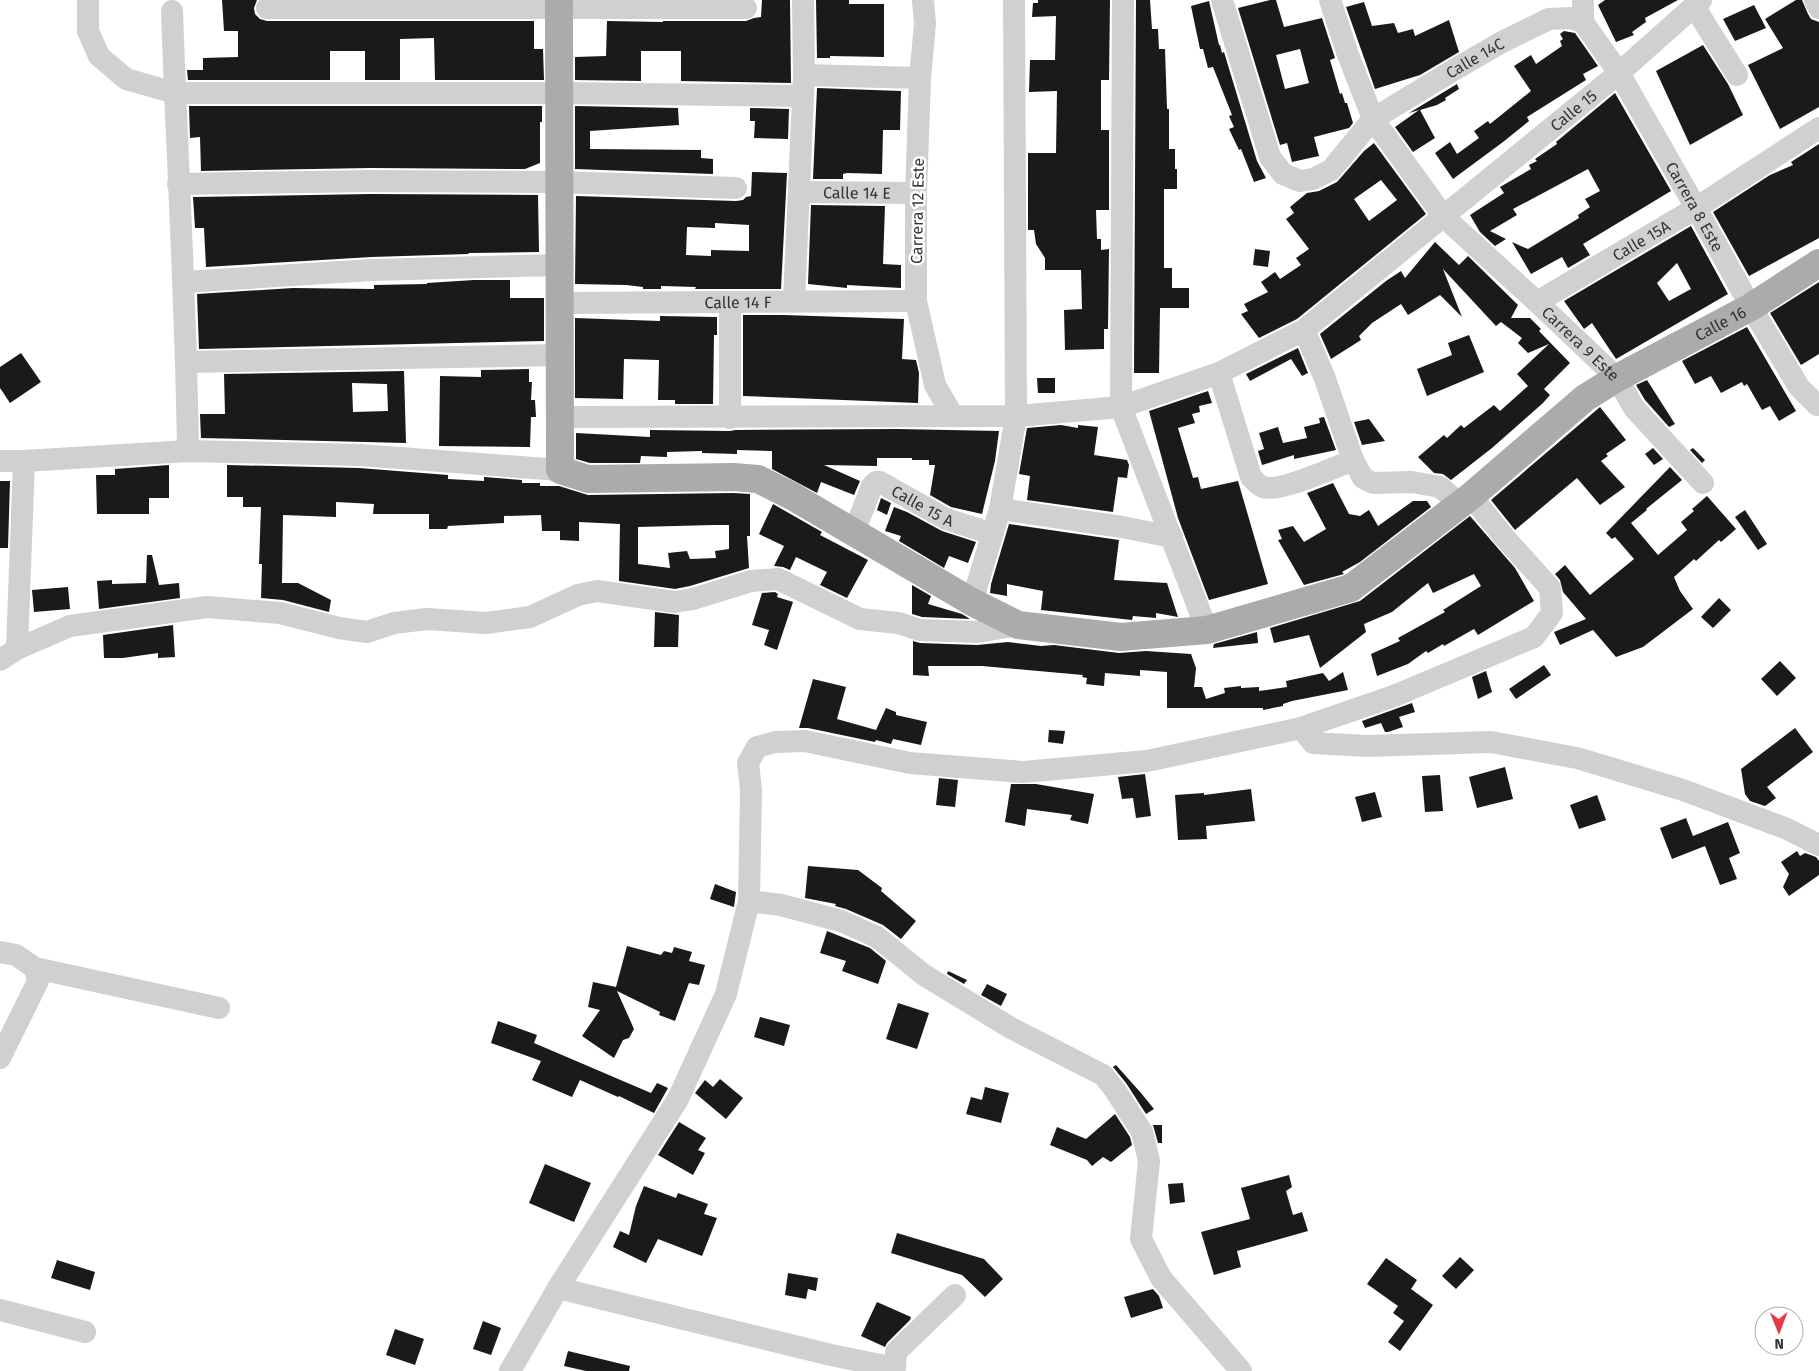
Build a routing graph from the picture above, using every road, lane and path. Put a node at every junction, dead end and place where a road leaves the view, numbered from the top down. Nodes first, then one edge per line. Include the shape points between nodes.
1 (88, 0) edge
2 (803, 0) edge
3 (922, 0) edge
4 (1014, 0) edge
5 (1123, 0) edge
6 (1330, 0) edge
7 (1226, 1) edge
8 (1698, 3) edge
9 (559, 4) edge
10 (267, 8) dead end
11 (746, 8) dead end
12 (172, 11) dead end
13 (1583, 11) edge
14 (1619, 73) junction
15 (1737, 75) dead end
16 (920, 78) junction
17 (803, 86) junction
18 (175, 93) junction
19 (559, 93) junction
20 (1373, 119) junction
21 (1819, 128) edge
22 (559, 182) junction
23 (178, 184) junction
24 (736, 188) dead end
25 (798, 192) junction
26 (916, 193) junction
27 (1696, 208) junction
28 (1444, 218) junction
29 (1819, 263) edge
30 (559, 265) junction
31 (185, 282) junction
32 (794, 301) junction
33 (916, 301) junction
34 (730, 302) junction
35 (1537, 302) junction
36 (560, 303) junction
37 (1751, 307) junction
38 (1304, 330) junction
39 (559, 355) junction
40 (187, 362) junction
41 (1219, 373) junction
42 (1617, 378) junction
43 (1819, 405) edge
44 (1121, 407) junction
45 (952, 416) junction
46 (1016, 416) junction
47 (560, 417) junction
48 (730, 418) junction
49 (188, 450) junction
50 (1353, 460) junction
51 (0, 461) edge
52 (24, 461) junction
53 (560, 470) junction
54 (1703, 483) dead end
55 (1466, 500) junction
56 (1000, 509) junction
57 (854, 532) junction
58 (993, 534) junction
59 (1172, 537) junction
60 (972, 602) junction
61 (1018, 625) junction
62 (1207, 630) junction
63 (8, 655) edge
64 (1301, 728) junction
65 (1819, 845) edge
66 (748, 901) junction
67 (0, 952) edge
68 (35, 968) junction
69 (220, 1008) dead end
70 (0, 1058) edge
71 (558, 1288) junction
72 (954, 1295) dead end
73 (0, 1310) edge
74 (85, 1332) dead end
75 (510, 1371) edge
76 (1241, 1371) edge

1 - 18 street via 88,31 99,56 126,79
2 - 17 street
3 - 16 street, Carrera 12 Este via 925,24
4 - 46 street
5 - 44 street
6 - 20 street, Carrera 9 Este
7 - 20 street, Calle 14C via 1270,157 1282,174 1300,181 1331,170
8 - 14 street, Calle 15
8 - 15 street
9 - 10 street
9 - 11 street
9 - 19 main road
12 - 18 street
13 - 14 street, Carrera 8 Este
13 - 20 street, Calle 14C via 1570,18 1550,19 1502,42
14 - 27 street, Carrera 8 Este
14 - 28 street, Calle 15
16 - 17 street
16 - 26 street, Carrera 12 Este
17 - 19 street
17 - 25 street
18 - 19 street
18 - 23 street
19 - 22 main road
20 - 28 street, Carrera 9 Este
21 - 27 street, Calle 15A
22 - 23 street
22 - 24 street
22 - 30 main road
23 - 31 street
25 - 26 street, Calle 14 E
25 - 32 street
26 - 33 street, Carrera 12 Este
27 - 35 street, Calle 15A
27 - 37 street, Carrera 8 Este
28 - 35 street, Carrera 9 Este
28 - 38 street, Calle 15
29 - 37 main road, Calle 16
30 - 31 street via 372,270
30 - 36 main road
31 - 40 street
32 - 33 street, Calle 14 F
32 - 34 street, Calle 14 F
33 - 45 street, Carrera 12 Este via 935,385
34 - 36 street, Calle 14 F
34 - 48 street
35 - 42 street, Carrera 9 Este
36 - 39 main road
37 - 42 main road, Calle 16
37 - 43 street, Carrera 8 Este via 1799,387
38 - 41 street, Calle 15
38 - 50 street
39 - 40 street
39 - 47 main road
40 - 49 street
41 - 44 street, Calle 15
41 - 50 street via 1251,477 1262,487 1275,488
42 - 54 street, Carrera 9 Este via 1634,408
42 - 55 main road, Calle 16 via 1585,398
44 - 46 street, Calle 15
44 - 59 street
45 - 46 street, Calle 15
45 - 48 street, Calle 15
46 - 56 street
47 - 48 street, Calle 15
47 - 53 main road
49 - 52 street
49 - 53 street via 360,455
50 - 55 street via 1363,478 1373,483 1412,482 1440,487
51 - 52 street
52 - 63 street
53 - 57 main road, Calle 16 via 588,478 758,479
55 - 62 main road, Calle 16 via 1350,588
55 - 64 street via 1550,588 1552,613 1534,637 1394,696
56 - 58 street
56 - 59 street
57 - 58 street, Calle 15 A via 872,486 880,482 946,519
57 - 60 main road, Calle 16
58 - 60 street
59 - 62 street
60 - 61 main road, Calle 16
61 - 62 main road, Calle 16 via 1121,637
61 - 63 street via 977,632 920,630 898,622 860,619 778,579 751,581 675,602 597,591 578,595 530,617 486,623 427,619 394,623 367,632 280,614 207,607 70,626
64 - 65 street via 1313,743 1367,746 1491,742 1577,758 1683,790 1785,828
64 - 66 street via 1147,761 1023,772 910,763 805,741 775,742 758,747 748,763 751,790
66 - 71 street via 726,994 678,1099
66 - 76 street via 781,905 841,922 877,937 924,975 1011,1028 1103,1075 1142,1132 1149,1161 1140,1239 1161,1278
67 - 68 street via 16,956
68 - 69 street
68 - 70 street via 38,981
71 - 72 street via 831,1356 894,1368 896,1352
71 - 75 street
73 - 74 street

